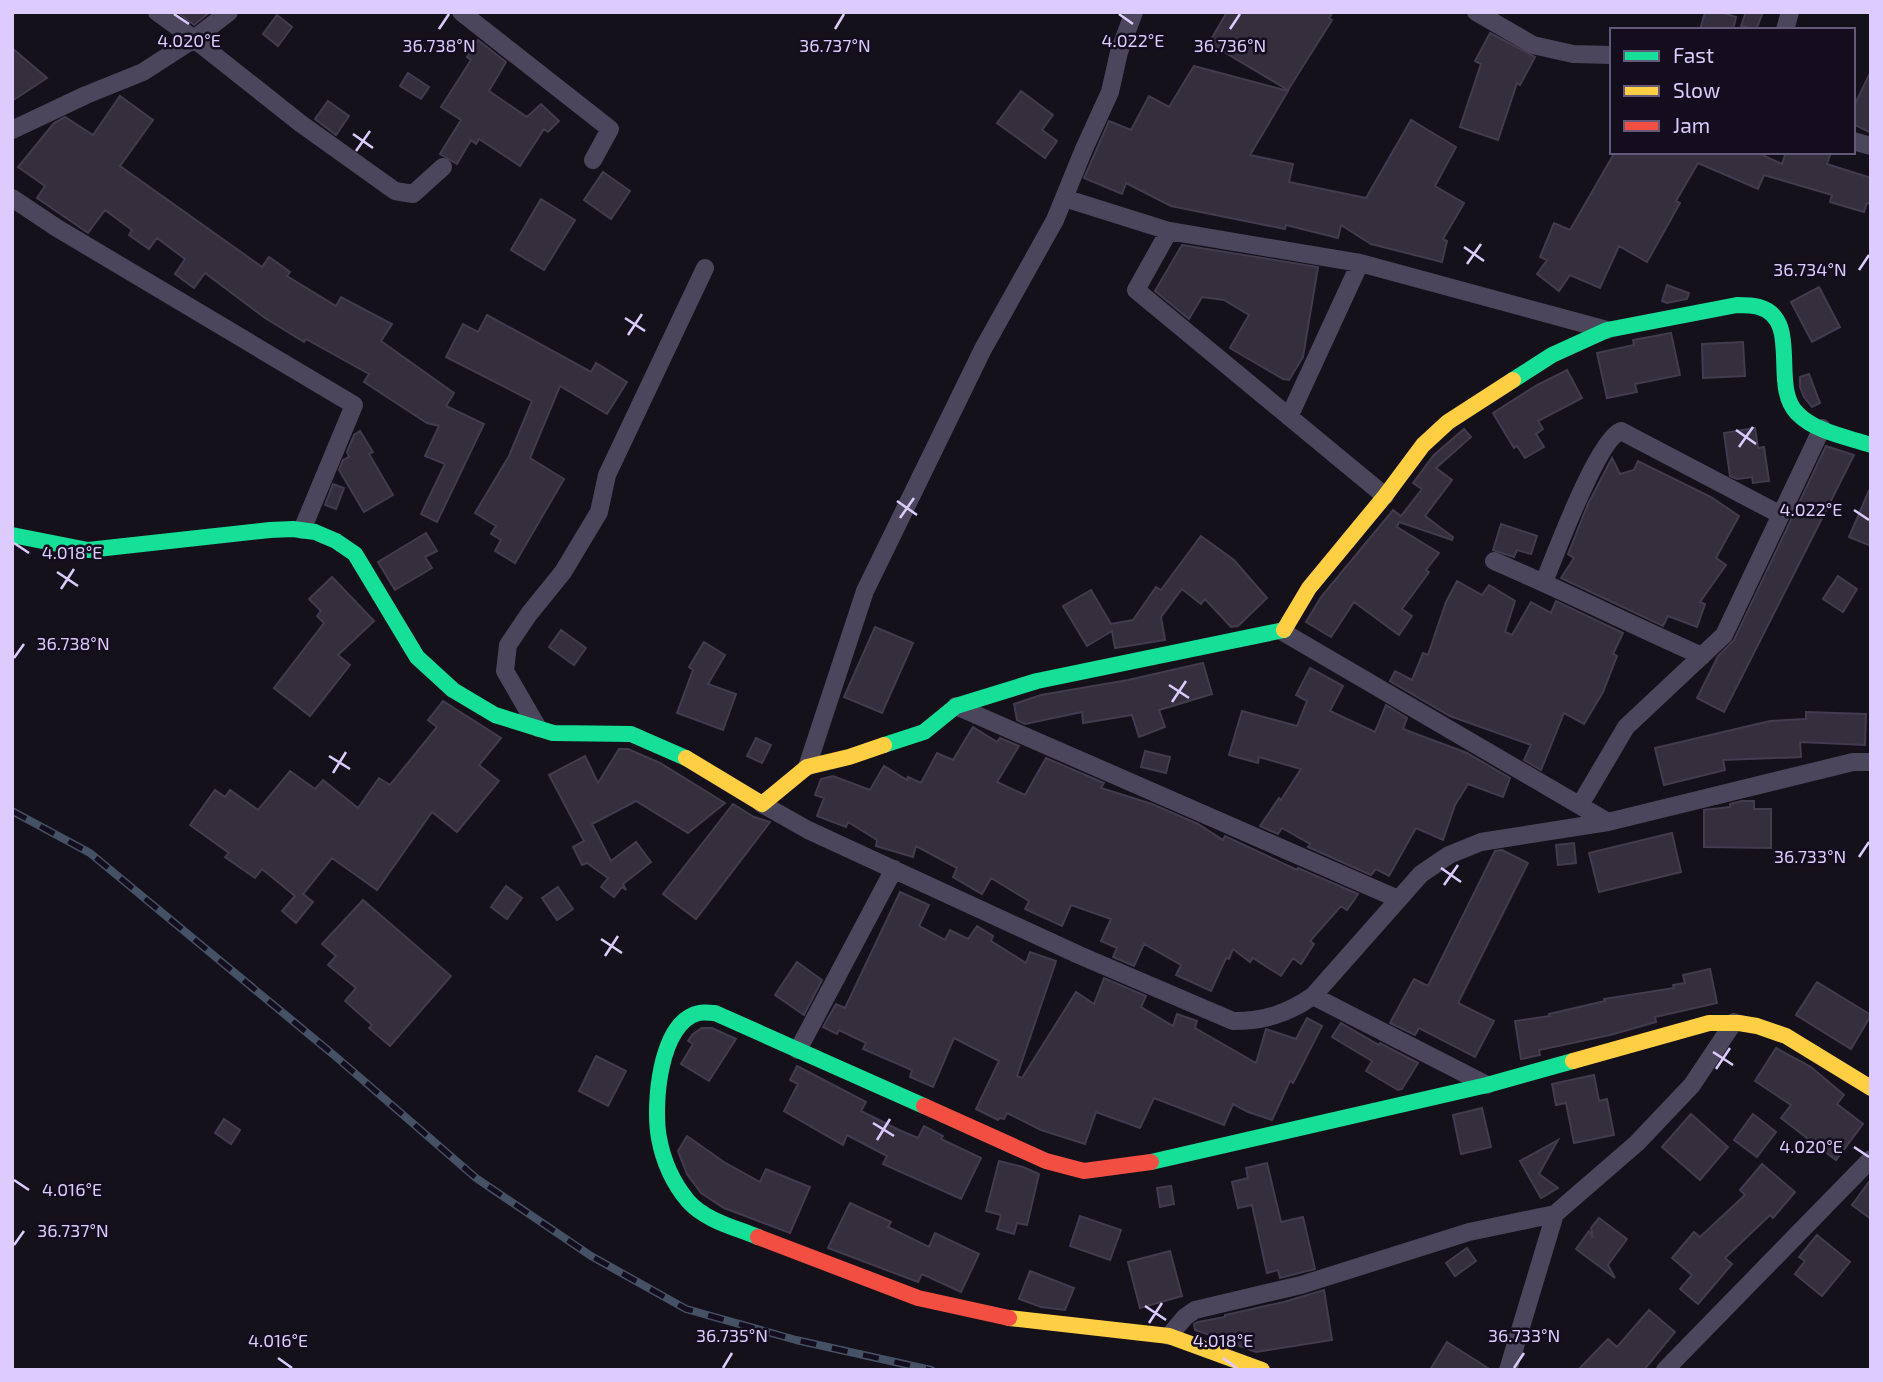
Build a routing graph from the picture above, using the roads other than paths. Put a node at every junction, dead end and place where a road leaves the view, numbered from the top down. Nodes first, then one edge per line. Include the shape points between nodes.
1 (157, 12) edge
2 (229, 12) edge
3 (461, 12) edge
4 (1133, 12) edge
5 (1476, 12) edge
6 (194, 39) junction
7 (1610, 55) edge
8 (12, 130) edge
9 (593, 160) dead end
10 (443, 167) dead end
11 (12, 198) edge
12 (1064, 198) junction
13 (1169, 231) junction
14 (1360, 263) junction
15 (705, 268) dead end
16 (1607, 330) junction
17 (1289, 417) junction
18 (1822, 428) junction
19 (1871, 445) edge
20 (1385, 496) junction
21 (1781, 515) junction
22 (302, 530) junction
23 (12, 535) edge
24 (1494, 561) dead end
25 (1544, 583) junction
26 (1283, 632) junction
27 (1702, 656) junction
28 (956, 705) junction
29 (538, 728) junction
30 (1871, 762) edge
31 (807, 767) junction
32 (762, 804) junction
33 (1580, 805) junction
34 (1608, 822) junction
35 (894, 870) junction
36 (1398, 900) junction
37 (1313, 996) junction
38 (1734, 1022) junction
39 (798, 1050) junction
40 (1487, 1084) junction
41 (1871, 1088) edge
42 (1871, 1159) edge
43 (1555, 1214) junction
44 (1170, 1336) junction
45 (1673, 1367) edge
46 (1262, 1370) edge
47 (1508, 1370) edge

1 - 6 street
2 - 6 street
3 - 9 street via 610,129
4 - 12 street via 1111,92
5 - 7 street via 1533,45 1573,54
6 - 8 street via 142,72
6 - 10 street via 396,191 413,194
11 - 22 street via 354,405
12 - 13 street
12 - 31 street via 983,349 864,591
13 - 14 street
13 - 17 street via 1136,290
14 - 16 street
14 - 17 street
15 - 29 street via 607,475 599,512 508,645 505,671
16 - 18 street via 1737,305 1757,306 1773,316 1784,332 1790,405 1806,421
16 - 20 street via 1552,355 1448,422 1423,445
17 - 20 street
18 - 19 street
18 - 21 street
20 - 26 street via 1309,588
21 - 25 street via 1621,431 1603,447
21 - 27 street via 1724,635
22 - 23 street via 88,550
22 - 29 street via 337,541 355,554 418,657 453,690 495,715
24 - 25 street
25 - 27 street
26 - 28 street via 1037,681
26 - 33 street
27 - 33 street via 1626,727
28 - 31 street via 924,732
28 - 36 street
29 - 32 street via 553,733 631,734 690,760
30 - 34 street via 1853,762
31 - 32 street
32 - 35 street
33 - 34 street
34 - 36 street via 1481,842 1449,855 1421,874
35 - 37 street via 1233,1020 1275,1017
35 - 39 street
36 - 37 street
37 - 40 street
38 - 40 street via 1685,1029
38 - 41 street via 1781,1034
38 - 43 street via 1692,1085 1637,1143
39 - 40 street via 1046,1161 1084,1171 1160,1161
39 - 44 street via 708,1011 695,1013 680,1025 657,1082 658,1138 672,1180 704,1216 918,1298 1019,1320
42 - 45 street
43 - 44 street via 1469,1232 1301,1285 1195,1311
43 - 47 street
44 - 46 street

